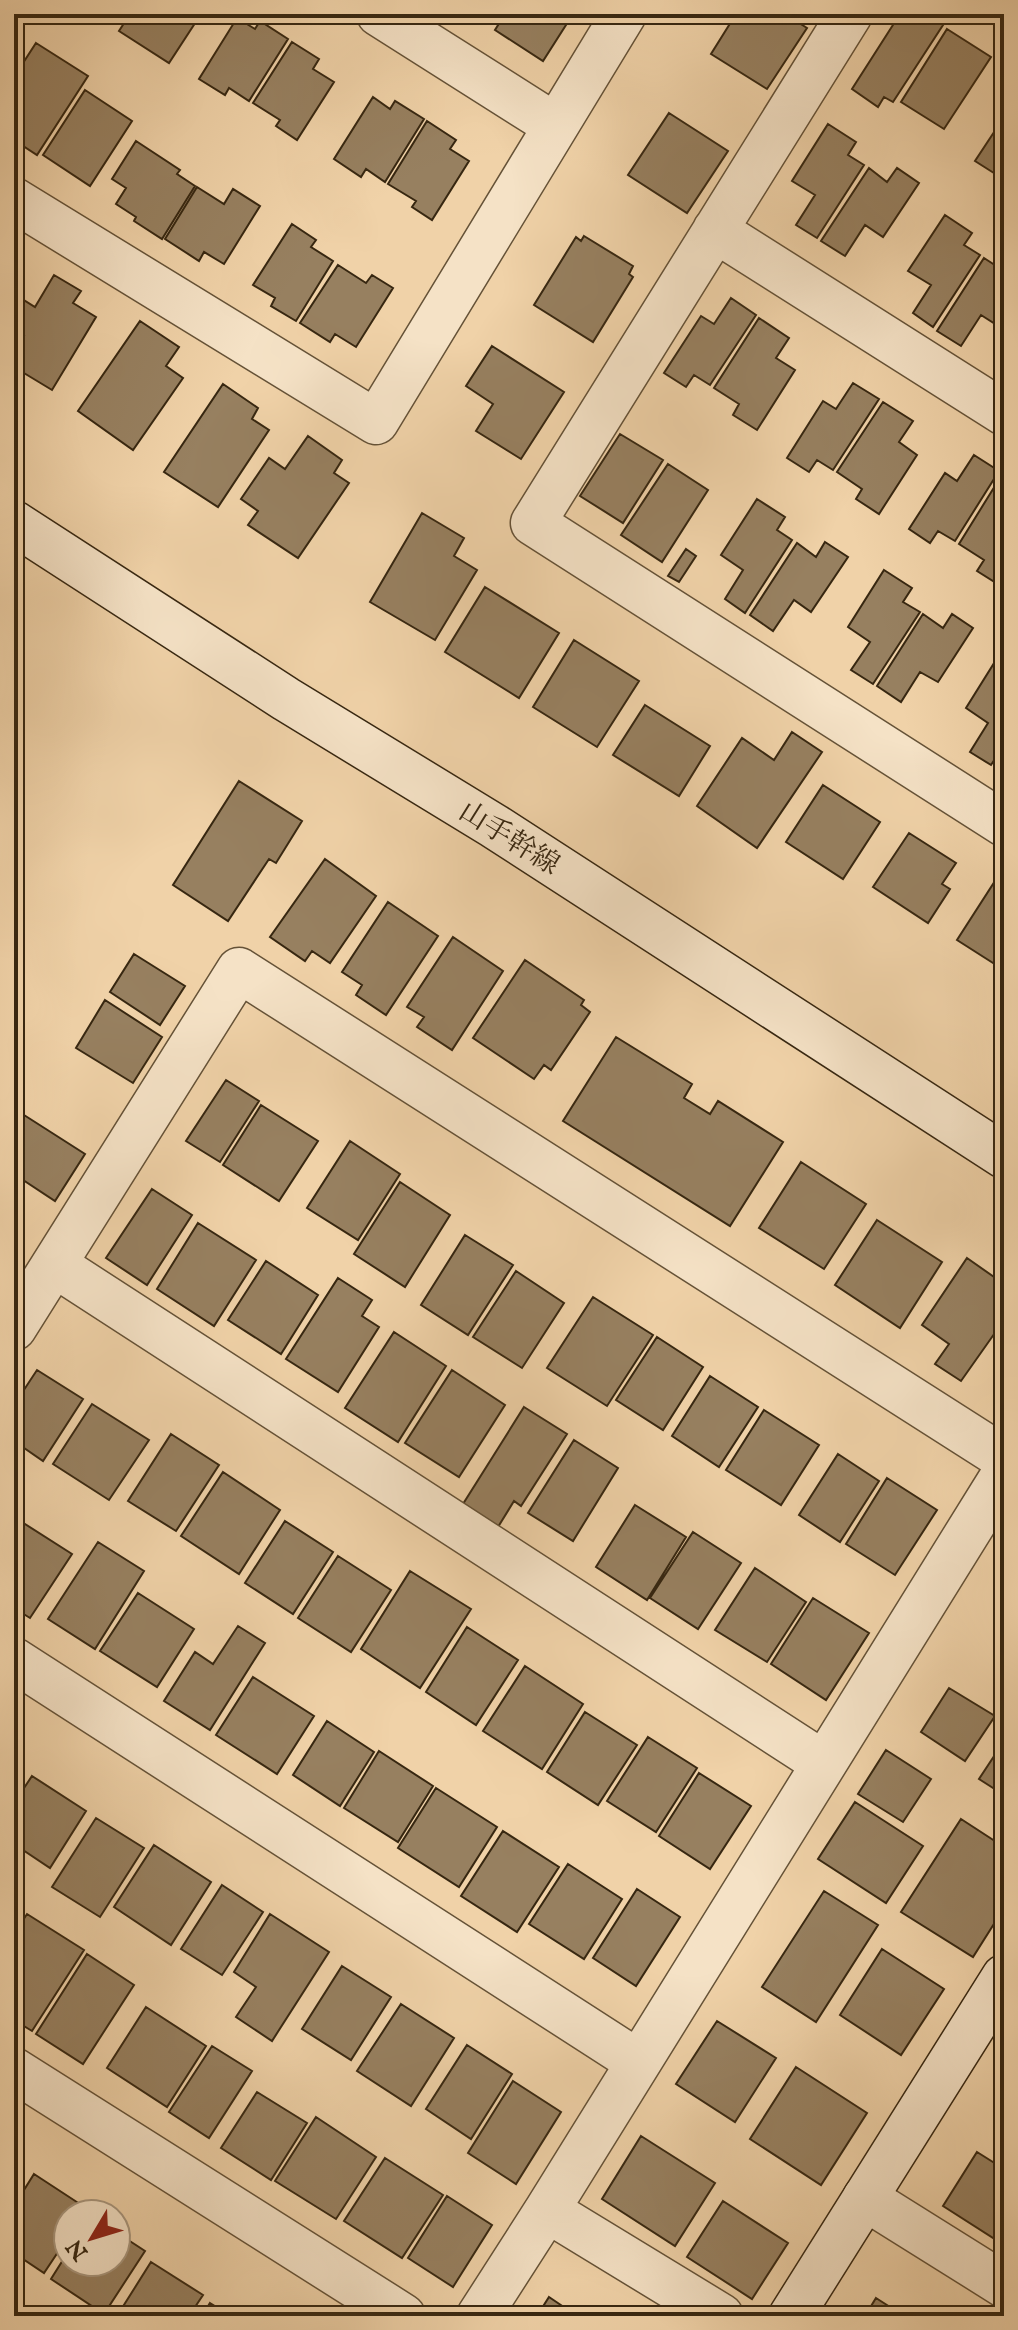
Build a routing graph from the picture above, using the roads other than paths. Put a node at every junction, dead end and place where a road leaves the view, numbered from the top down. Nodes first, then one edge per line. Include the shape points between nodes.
1 (379, 14) edge
2 (624, 14) edge
3 (850, 14) edge
4 (556, 126) junction
5 (14, 200) edge
6 (715, 230) junction
7 (1004, 413) edge
8 (14, 523) edge
9 (1004, 824) edge
10 (1004, 1156) edge
11 (55, 1265) junction
12 (14, 1328) edge
13 (1004, 1458) edge
14 (1004, 1474) edge
15 (14, 1660) edge
16 (823, 1763) junction
17 (1004, 1977) edge
18 (638, 2062) junction
19 (14, 2070) edge
20 (865, 2198) junction
21 (547, 2210) junction
22 (1004, 2285) edge
23 (403, 2316) edge
24 (479, 2316) edge
25 (721, 2316) edge
26 (791, 2316) edge

1 - 4 street
2 - 4 street
3 - 6 street
4 - 5 street via 376,422
6 - 7 street
6 - 9 street via 533,523
8 - 10 street, 山手幹線
11 - 12 street
11 - 13 street via 239,970
11 - 16 street
14 - 16 street
15 - 18 street
16 - 18 street
17 - 20 street
18 - 21 street
19 - 23 street
20 - 22 street
20 - 26 street
21 - 24 street
21 - 25 street

